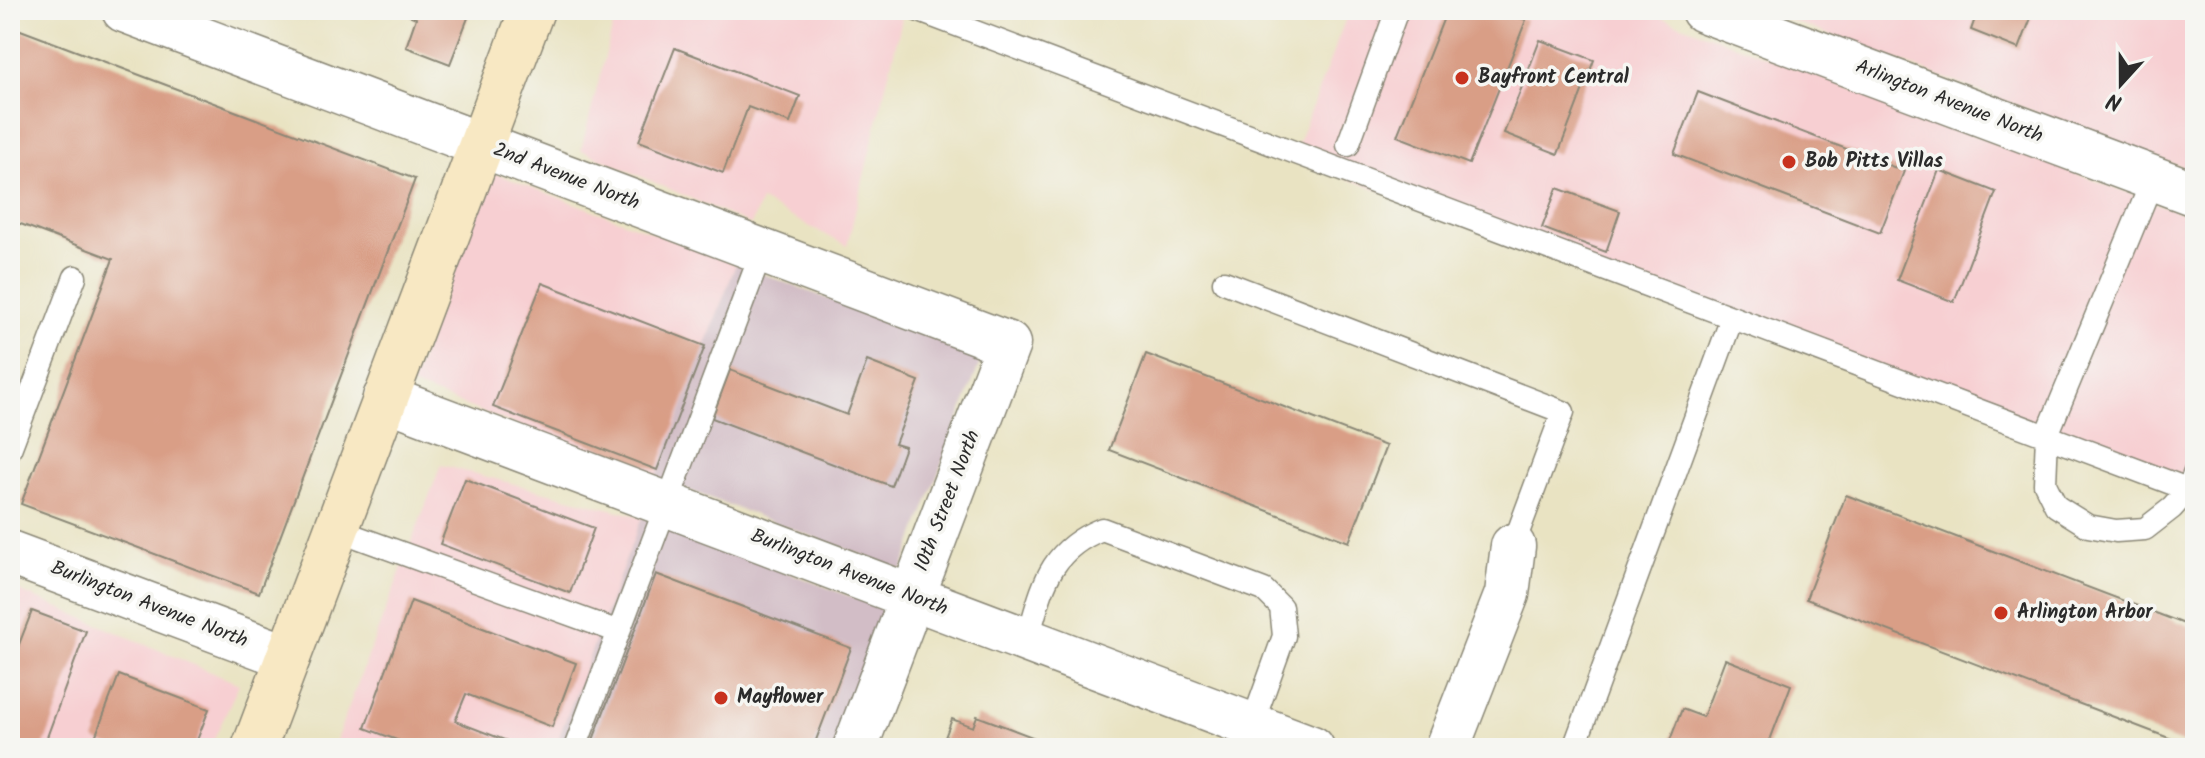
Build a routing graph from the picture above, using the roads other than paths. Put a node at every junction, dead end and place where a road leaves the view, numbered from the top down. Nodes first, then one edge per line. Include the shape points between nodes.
1 (532, 10) edge
2 (917, 10) edge
3 (1397, 10) edge
4 (1703, 10) edge
5 (149, 14) edge
6 (481, 145) junction
7 (1348, 145) dead end
8 (2153, 179) junction
9 (2195, 194) edge
10 (762, 251) junction
11 (75, 277) dead end
12 (1224, 282) dead end
13 (1732, 318) junction
14 (1008, 344) joint
15 (385, 398) junction
16 (2047, 435) junction
17 (10, 449) edge
18 (2193, 485) edge
19 (668, 505) junction
20 (338, 530) junction
21 (1513, 546) joint
22 (10, 553) edge
23 (912, 596) junction
24 (619, 632) junction
25 (1027, 640) junction
26 (288, 657) junction
27 (1252, 725) junction
28 (1305, 747) edge
29 (254, 748) edge
30 (575, 748) edge
31 (855, 748) edge
32 (1447, 748) edge
33 (1574, 748) edge

1 - 6 main road
2 - 13 lane
3 - 7 lane
4 - 8 street, Arlington Avenue North
5 - 6 street, 2nd Avenue North
6 - 10 street, 2nd Avenue North
6 - 15 main road
8 - 9 street, Arlington Avenue North
8 - 16 lane
10 - 14 street, 2nd Avenue North
10 - 19 lane
11 - 17 lane
12 - 21 lane via 1563,412
13 - 16 lane
13 - 33 lane
14 - 23 street, 10th Street North
15 - 19 street, Burlington Avenue North
15 - 20 main road
16 - 18 lane
16 - 18 lane via 2045,484 2056,506 2088,526 2145,529
19 - 23 street, Burlington Avenue North
19 - 24 lane
20 - 24 lane
20 - 26 main road
21 - 32 street via 1507,594
22 - 26 street, Burlington Avenue North
23 - 25 street, Burlington Avenue North
23 - 31 street, 10th Street North
24 - 30 lane
25 - 27 street, Burlington Avenue North
25 - 27 lane via 1057,559 1080,538 1102,529 1132,540 1264,590 1281,607 1284,636
26 - 29 main road
27 - 28 street, Burlington Avenue North

